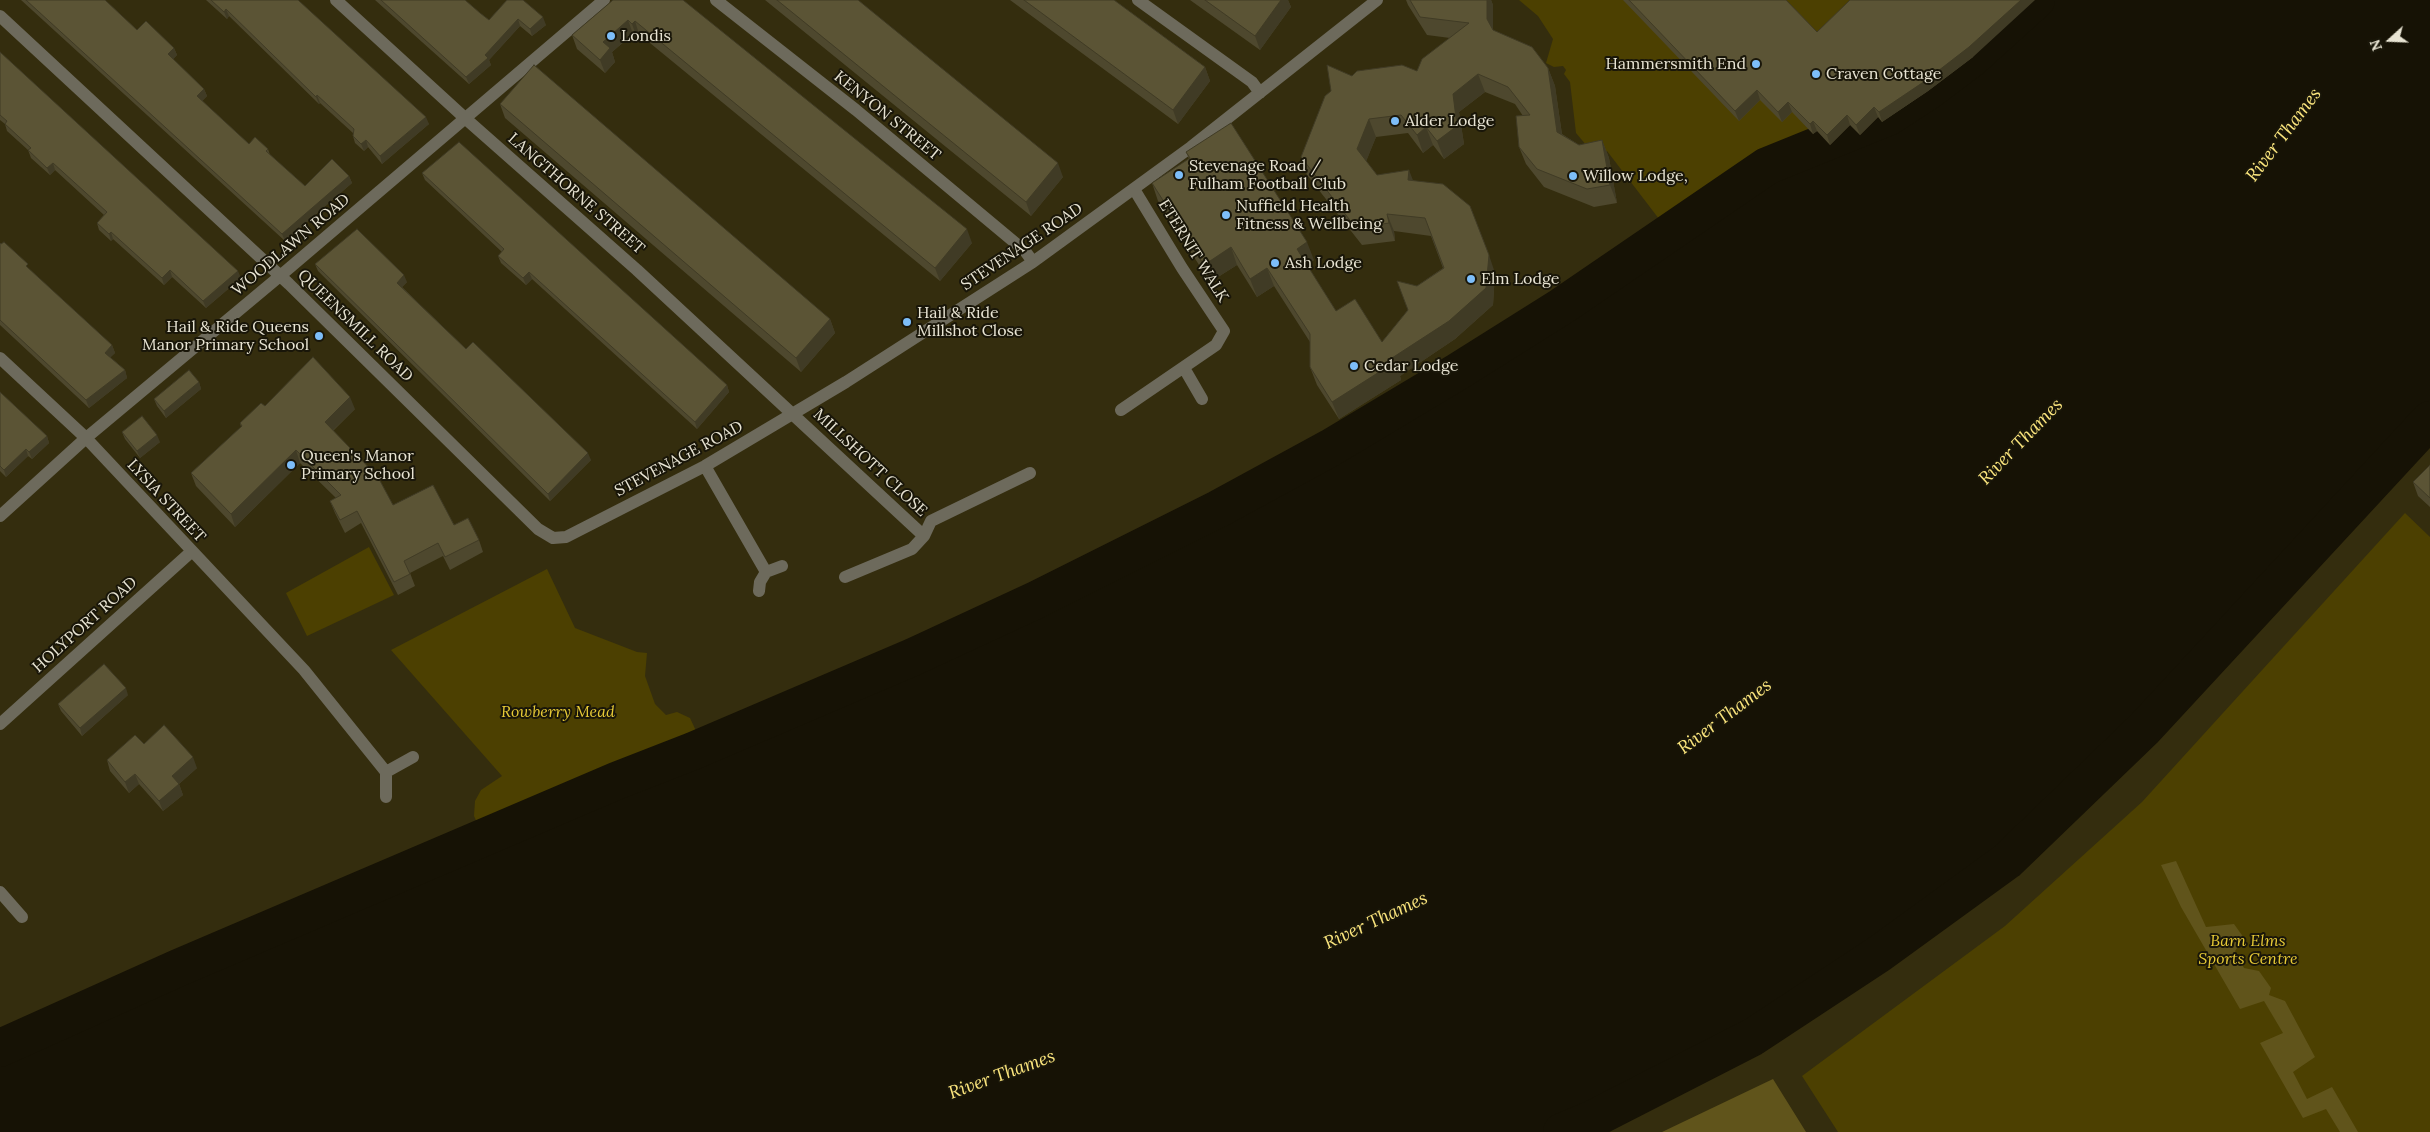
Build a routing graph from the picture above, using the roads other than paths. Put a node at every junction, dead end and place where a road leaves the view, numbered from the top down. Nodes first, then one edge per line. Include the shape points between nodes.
1 (336, 0) edge
2 (604, 0) edge
3 (716, 0) edge
4 (1138, 0) edge
5 (1378, 0) edge
6 (0, 16) edge
7 (1260, 93) junction
8 (466, 119) junction
9 (1134, 189) junction
10 (1033, 262) junction
11 (280, 276) junction
12 (0, 358) edge
13 (1184, 368) junction
14 (1202, 399) dead end
15 (1121, 410) dead end
16 (794, 413) junction
17 (86, 438) junction
18 (705, 466) junction
19 (1030, 473) dead end
20 (0, 516) edge
21 (924, 536) junction
22 (553, 538) joint
23 (191, 552) junction
24 (782, 566) dead end
25 (766, 572) junction
26 (845, 577) dead end
27 (759, 591) dead end
28 (0, 724) edge
29 (413, 757) dead end
30 (386, 772) junction
31 (386, 797) dead end
32 (0, 892) edge
33 (22, 917) dead end

1 - 8 street, LANGTHORNE STREET
2 - 8 street, WOODLAWN ROAD
3 - 10 street, KENYON STREET via 863,116 1026,251
4 - 7 street via 1252,82
5 - 7 street, STEVENAGE ROAD
6 - 11 street, QUEENSMILL ROAD
7 - 9 street, STEVENAGE ROAD
8 - 11 street, WOODLAWN ROAD
8 - 16 street, LANGTHORNE STREET
9 - 10 street, STEVENAGE ROAD
9 - 13 street, ETERNIT WALK via 1224,331 1216,345
10 - 16 street, STEVENAGE ROAD
11 - 17 street, WOODLAWN ROAD
11 - 22 street, QUEENSMILL ROAD via 538,529
12 - 17 street, LYSIA STREET
13 - 14 street
13 - 15 street
16 - 18 street, STEVENAGE ROAD
16 - 21 street, MILLSHOTT CLOSE
17 - 20 street, WOODLAWN ROAD
17 - 23 street, LYSIA STREET
18 - 22 street, STEVENAGE ROAD via 566,537
18 - 25 street
19 - 21 street, MILLSHOTT CLOSE via 931,520
21 - 26 street, MILLSHOTT CLOSE via 912,549
23 - 28 street, HOLYPORT ROAD
23 - 30 street, LYSIA STREET via 304,670
24 - 25 street
25 - 27 street
29 - 30 street
30 - 31 street
32 - 33 street

